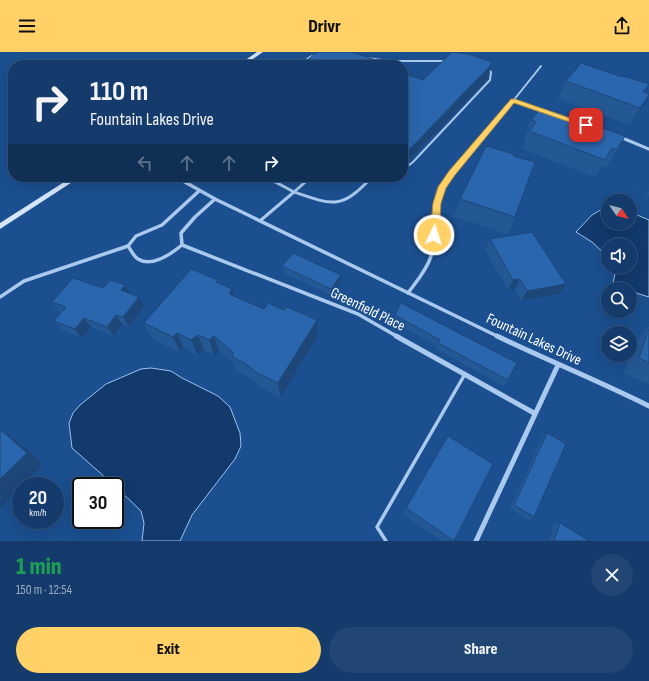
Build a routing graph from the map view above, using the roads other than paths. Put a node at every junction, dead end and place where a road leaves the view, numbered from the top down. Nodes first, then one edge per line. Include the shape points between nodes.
1 (260, 52) edge
2 (320, 54) edge
3 (363, 58) edge
4 (248, 60) edge
5 (306, 60) edge
6 (381, 60) edge
7 (408, 61) edge
8 (452, 61) edge
9 (541, 66) dead end
10 (486, 67) edge
11 (513, 101) junction
12 (550, 113) edge
13 (616, 135) edge
14 (649, 149) edge
15 (408, 166) edge
16 (69, 182) edge
17 (185, 182) edge
18 (275, 182) edge
19 (305, 182) edge
20 (367, 182) edge
21 (199, 190) junction
22 (294, 192) junction
23 (215, 199) junction
24 (261, 220) junction
25 (0, 226) edge
26 (182, 245) junction
27 (128, 246) junction
28 (408, 293) junction
29 (0, 297) edge
30 (558, 365) junction
31 (465, 374) junction
32 (649, 406) edge
33 (534, 414) junction
34 (386, 541) edge
35 (476, 541) edge

1 - 4 main road
2 - 5 lane
3 - 6 lane
7 - 8 lane
9 - 11 lane
10 - 15 lane via 491,72 490,80
11 - 12 street
11 - 28 street via 442,187 437,203 431,258
13 - 14 street
16 - 25 main road
17 - 21 street, Fountain Lakes Drive
18 - 22 lane
19 - 22 lane
20 - 22 lane via 352,198 338,204 321,202
21 - 23 street, Fountain Lakes Drive
21 - 27 street via 162,224 136,236
22 - 24 lane
23 - 24 street, Fountain Lakes Drive
23 - 26 street via 181,233
24 - 28 street, Fountain Lakes Drive
26 - 27 street via 173,253 146,262 138,259
26 - 31 street, Greenfield Place via 358,314
27 - 29 street via 24,280
28 - 30 street, Fountain Lakes Drive
30 - 32 street, Fountain Lakes Drive
30 - 33 street
31 - 33 street, Greenfield Place
31 - 34 lane via 377,527
33 - 35 street

